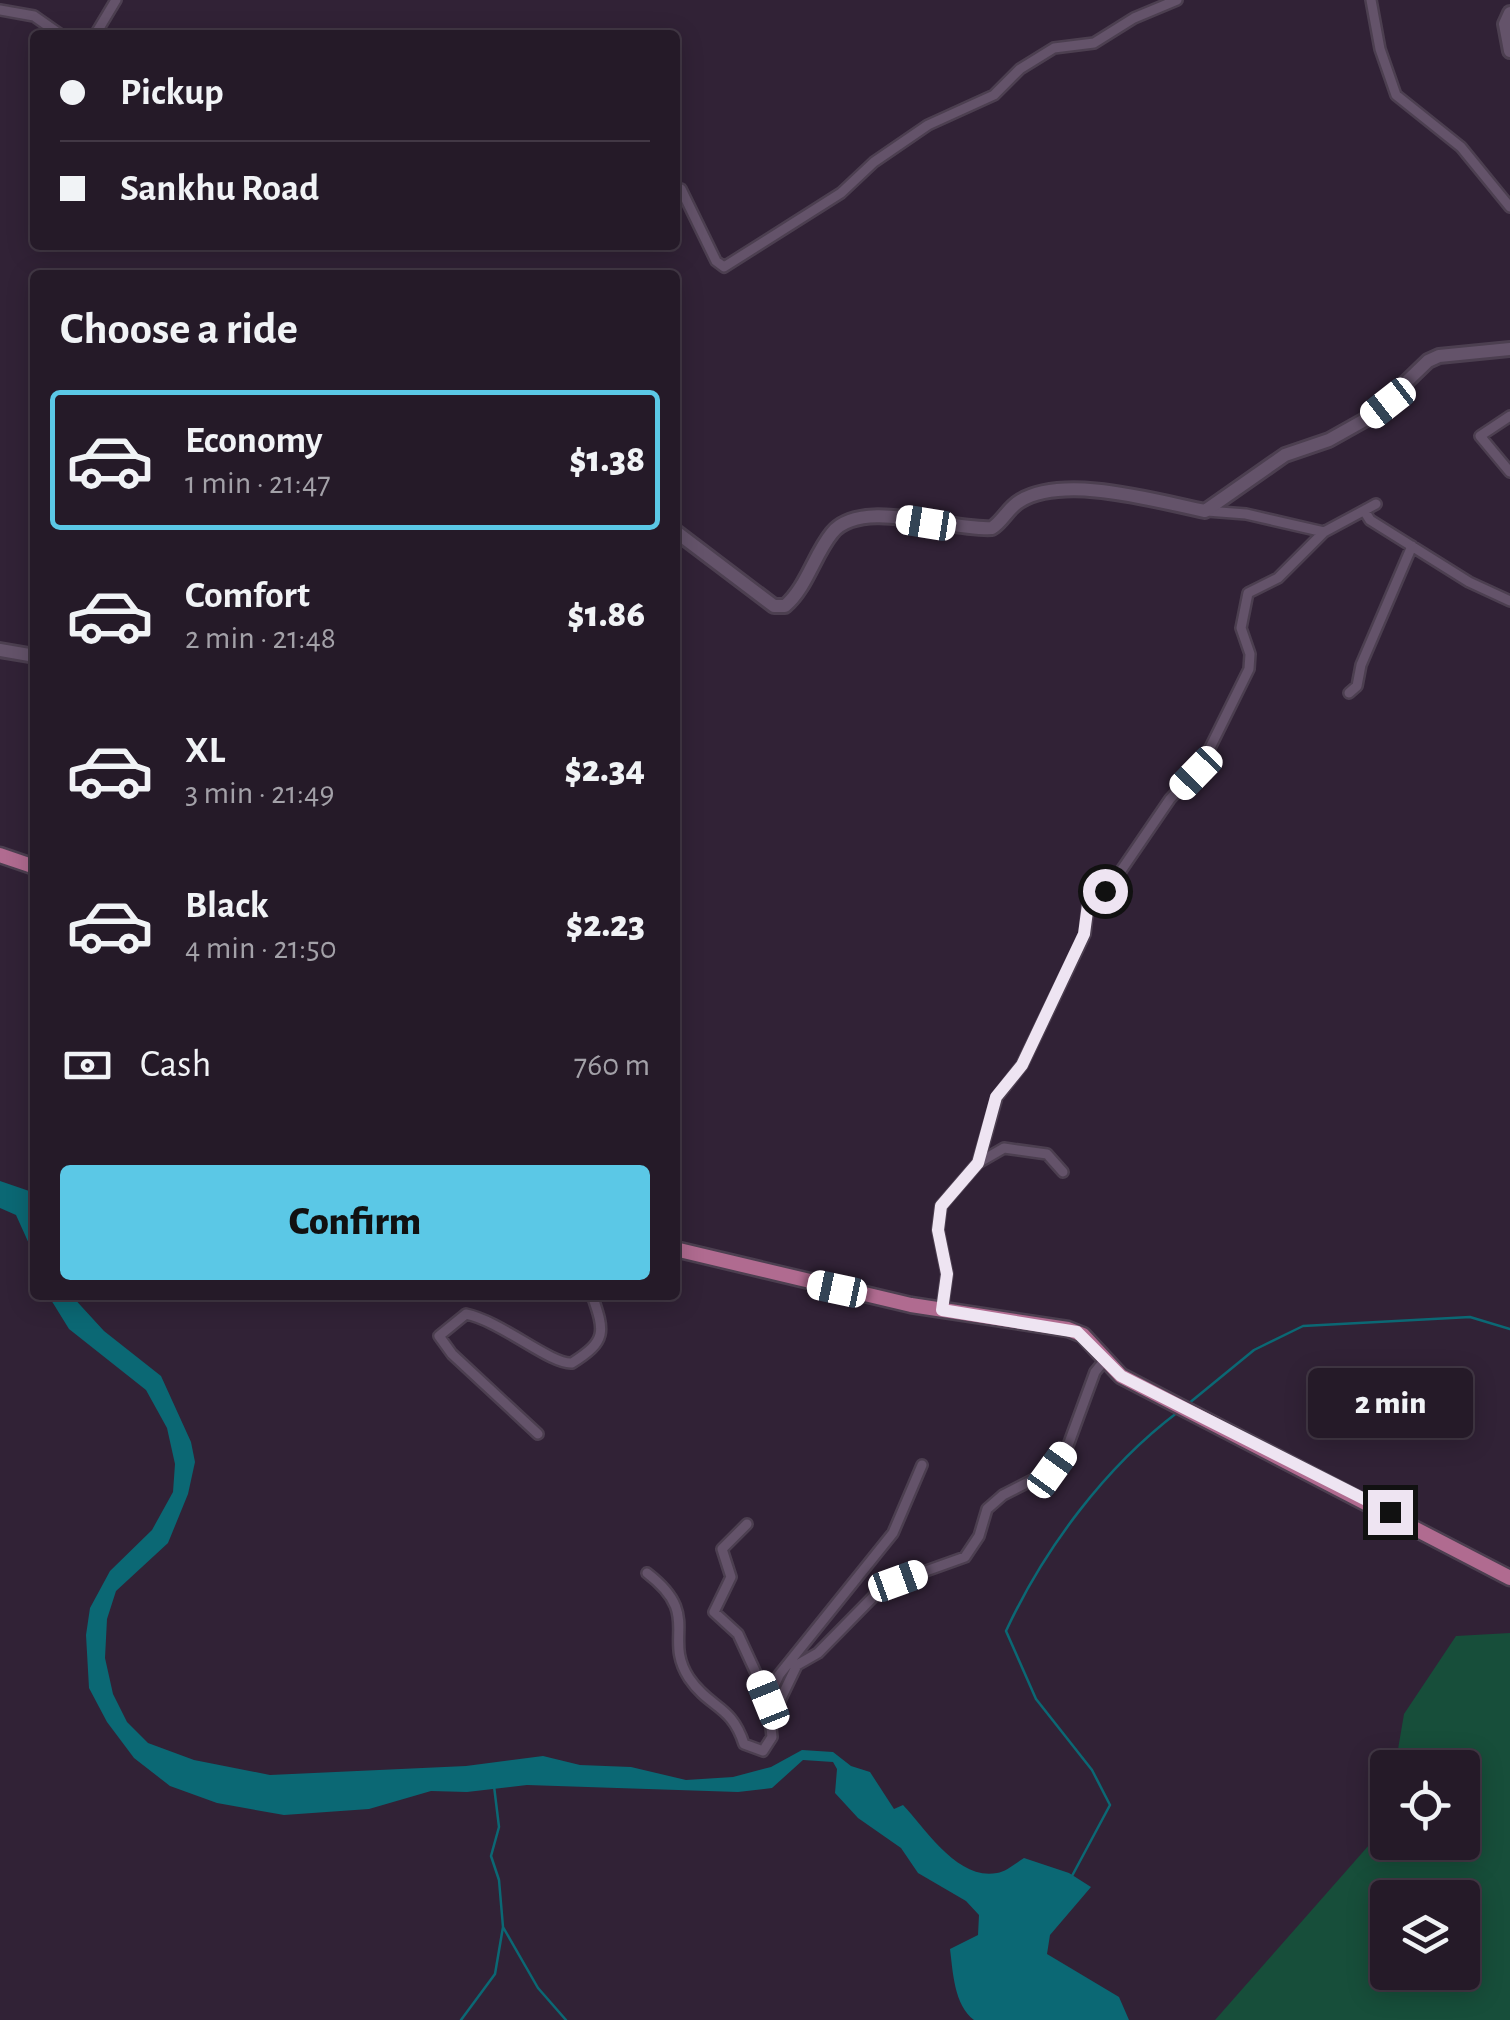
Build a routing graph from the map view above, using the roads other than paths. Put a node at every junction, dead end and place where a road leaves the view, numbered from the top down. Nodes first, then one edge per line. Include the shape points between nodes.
1 (116, 0) edge
2 (1177, 0) edge
3 (1370, 0) edge
4 (0, 10) edge
5 (1510, 13) edge
6 (54, 30) edge
7 (98, 30) edge
8 (1510, 51) edge
9 (680, 189) dead end
10 (1510, 207) edge
11 (1510, 349) edge
12 (1510, 416) edge
13 (1510, 472) edge
14 (1376, 504) dead end
15 (1204, 511) junction
16 (1366, 512) junction
17 (1324, 532) junction
18 (680, 535) edge
19 (1412, 546) junction
20 (1510, 601) edge
21 (0, 650) edge
22 (30, 655) edge
23 (1349, 693) dead end
24 (0, 855) edge
25 (30, 865) edge
26 (978, 1163) junction
27 (1063, 1172) dead end
28 (680, 1250) edge
29 (594, 1300) edge
30 (942, 1310) junction
31 (1104, 1361) junction
32 (538, 1434) dead end
33 (922, 1465) dead end
34 (747, 1524) dead end
35 (647, 1572) dead end
36 (1510, 1578) edge
37 (768, 1700) junction
38 (773, 1715) junction

1 - 7 street
2 - 9 street via 1094,42 1054,48 994,96 928,125 841,193 724,267
3 - 10 street via 1396,95 1472,157
4 - 6 street via 34,16
5 - 8 street
11 - 15 street via 1428,361 1370,417 1330,440 1285,454
12 - 13 street via 1480,436
14 - 16 street
15 - 17 street
15 - 18 street via 1112,492 1058,492 1021,500 992,528 868,514 834,530 785,606 774,606
16 - 17 street
16 - 19 street
17 - 26 street via 1278,578 1243,601 1248,669 1201,766 1114,881 1088,904 1084,934 1022,1065 996,1097
19 - 20 street
19 - 23 street
21 - 22 street
24 - 25 main road
26 - 27 street via 1004,1148 1048,1154
26 - 30 street via 939,1215 947,1267
28 - 30 main road
29 - 32 street via 602,1335 572,1363 552,1360 490,1318 466,1314 440,1336
30 - 31 main road via 1077,1332
31 - 36 main road via 1165,1400
31 - 38 street via 1052,1470 987,1509 964,1556 875,1595 796,1665
33 - 37 street via 893,1533 818,1631 789,1658
34 - 37 street via 722,1549 731,1576 714,1612 738,1634
35 - 38 street via 678,1603 688,1676 729,1711 744,1744 767,1749
37 - 38 street

